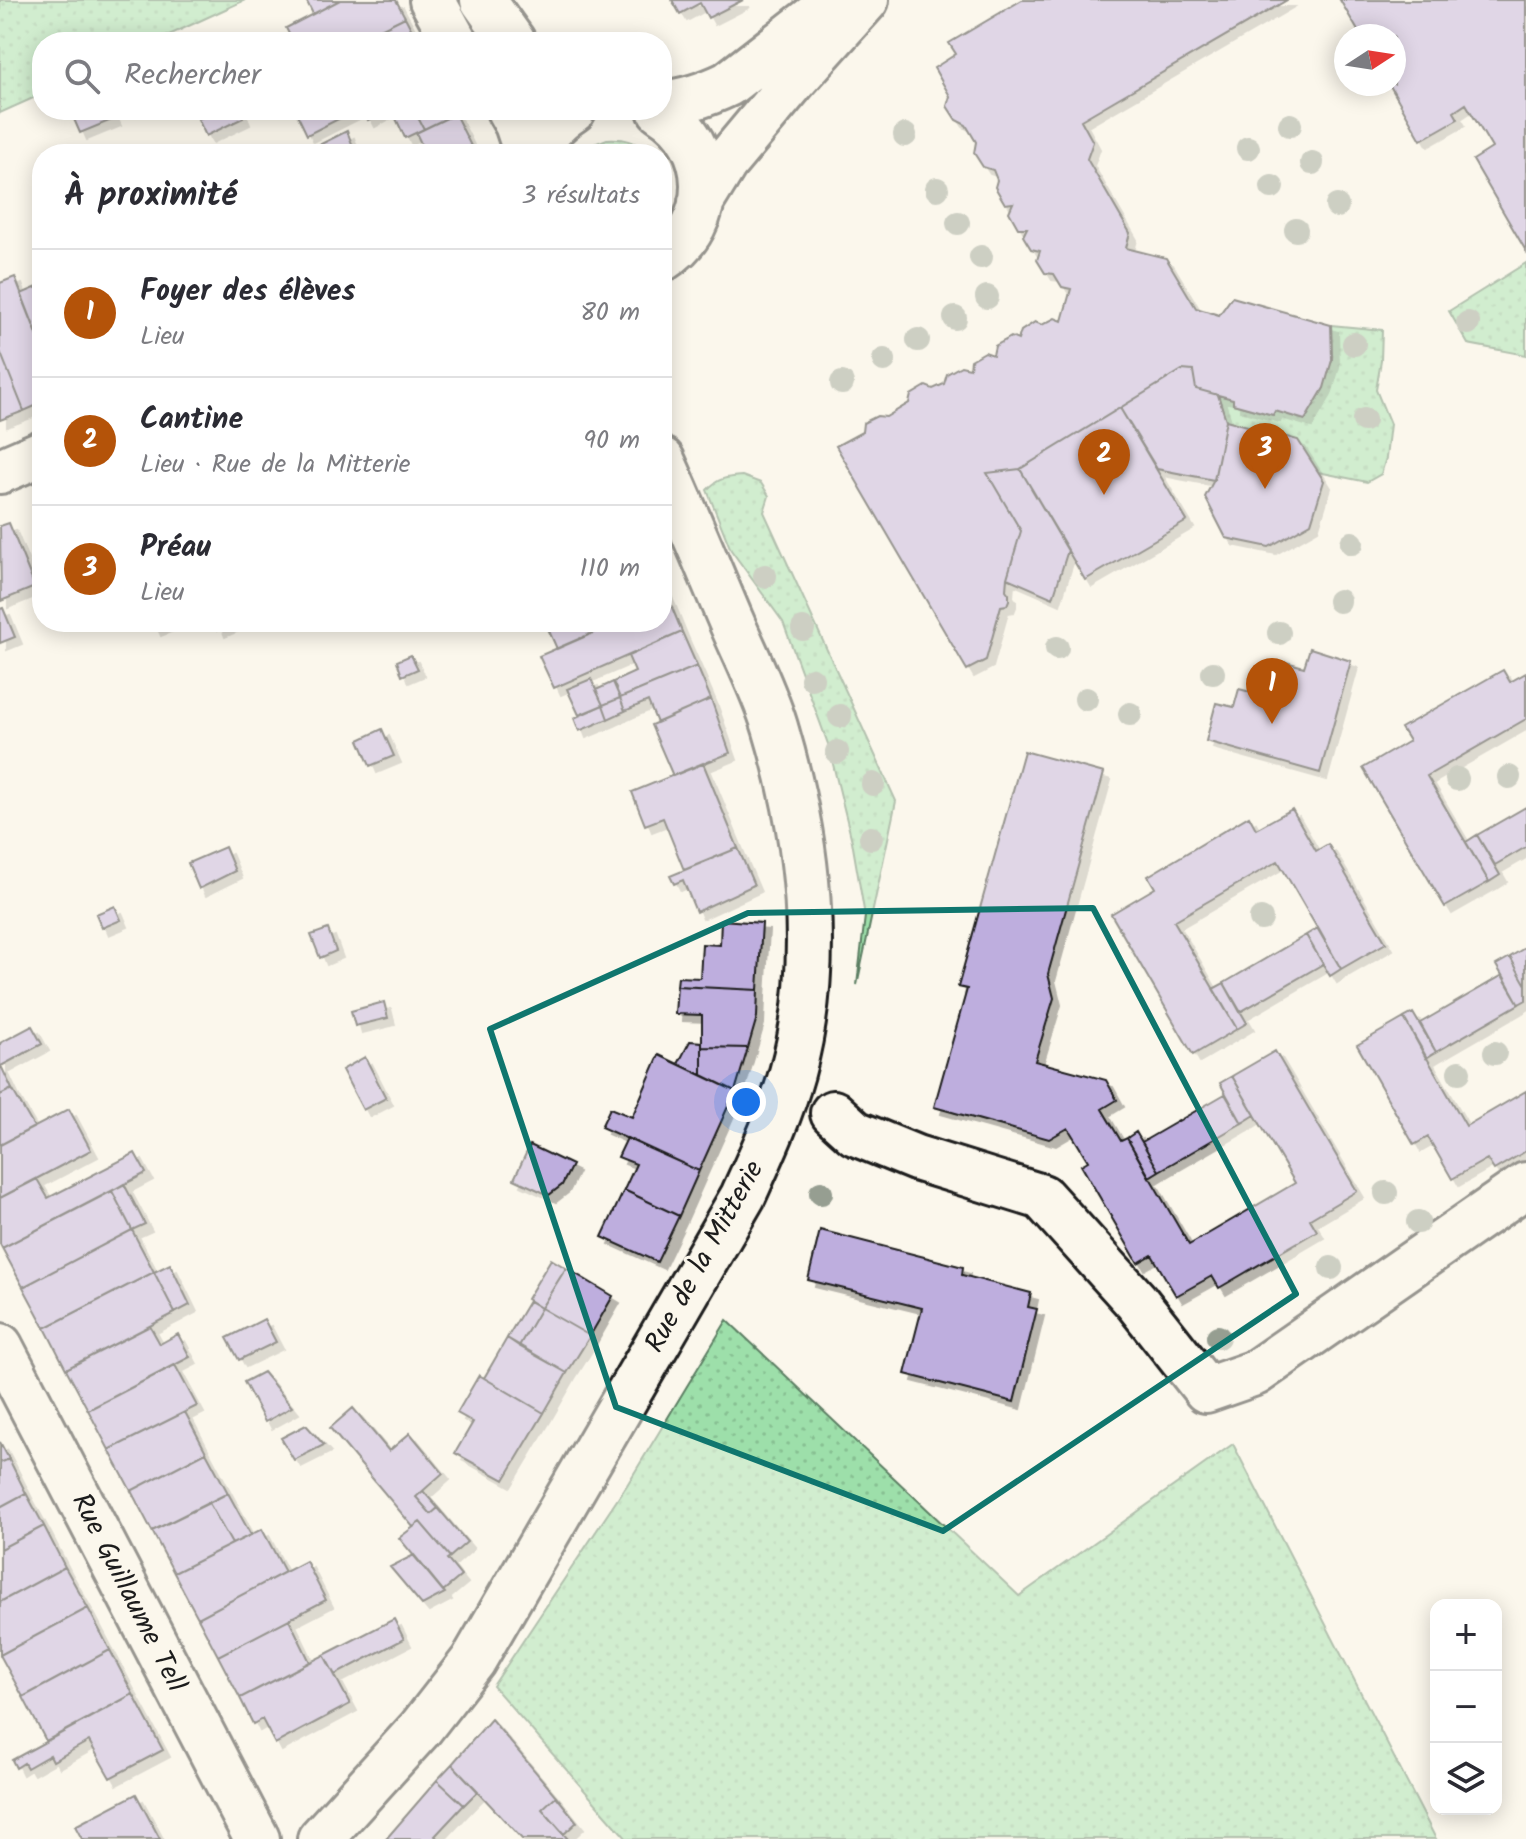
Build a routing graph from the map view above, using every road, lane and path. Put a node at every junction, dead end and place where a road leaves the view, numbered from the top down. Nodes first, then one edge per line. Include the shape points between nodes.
1 (432, 0) edge
2 (483, 0) edge
3 (836, 0) edge
4 (866, 0) edge
5 (450, 32) edge
6 (506, 32) edge
7 (672, 103) edge
8 (672, 118) edge
9 (514, 120) edge
10 (560, 120) edge
11 (524, 144) edge
12 (541, 144) edge
13 (701, 202) junction
14 (672, 252) edge
15 (32, 457) edge
16 (0, 471) edge
17 (672, 484) edge
18 (833, 1113) dead end
19 (1526, 1185) edge
20 (0, 1346) edge
21 (257, 1839) edge
22 (320, 1839) edge

1 - 5 street
2 - 6 street
3 - 7 street via 728,84
4 - 13 street via 725,163
8 - 13 street via 700,161
9 - 11 street
10 - 12 street
13 - 14 street via 693,227
15 - 16 street
17 - 22 street, Rue de la Mitterie via 774,724 798,821 809,955 792,1073 743,1196 480,1649 420,1729
18 - 19 street via 855,1133 916,1158 1042,1197 1136,1301 1206,1390 1255,1373
20 - 21 street, Rue Guillaume Tell

